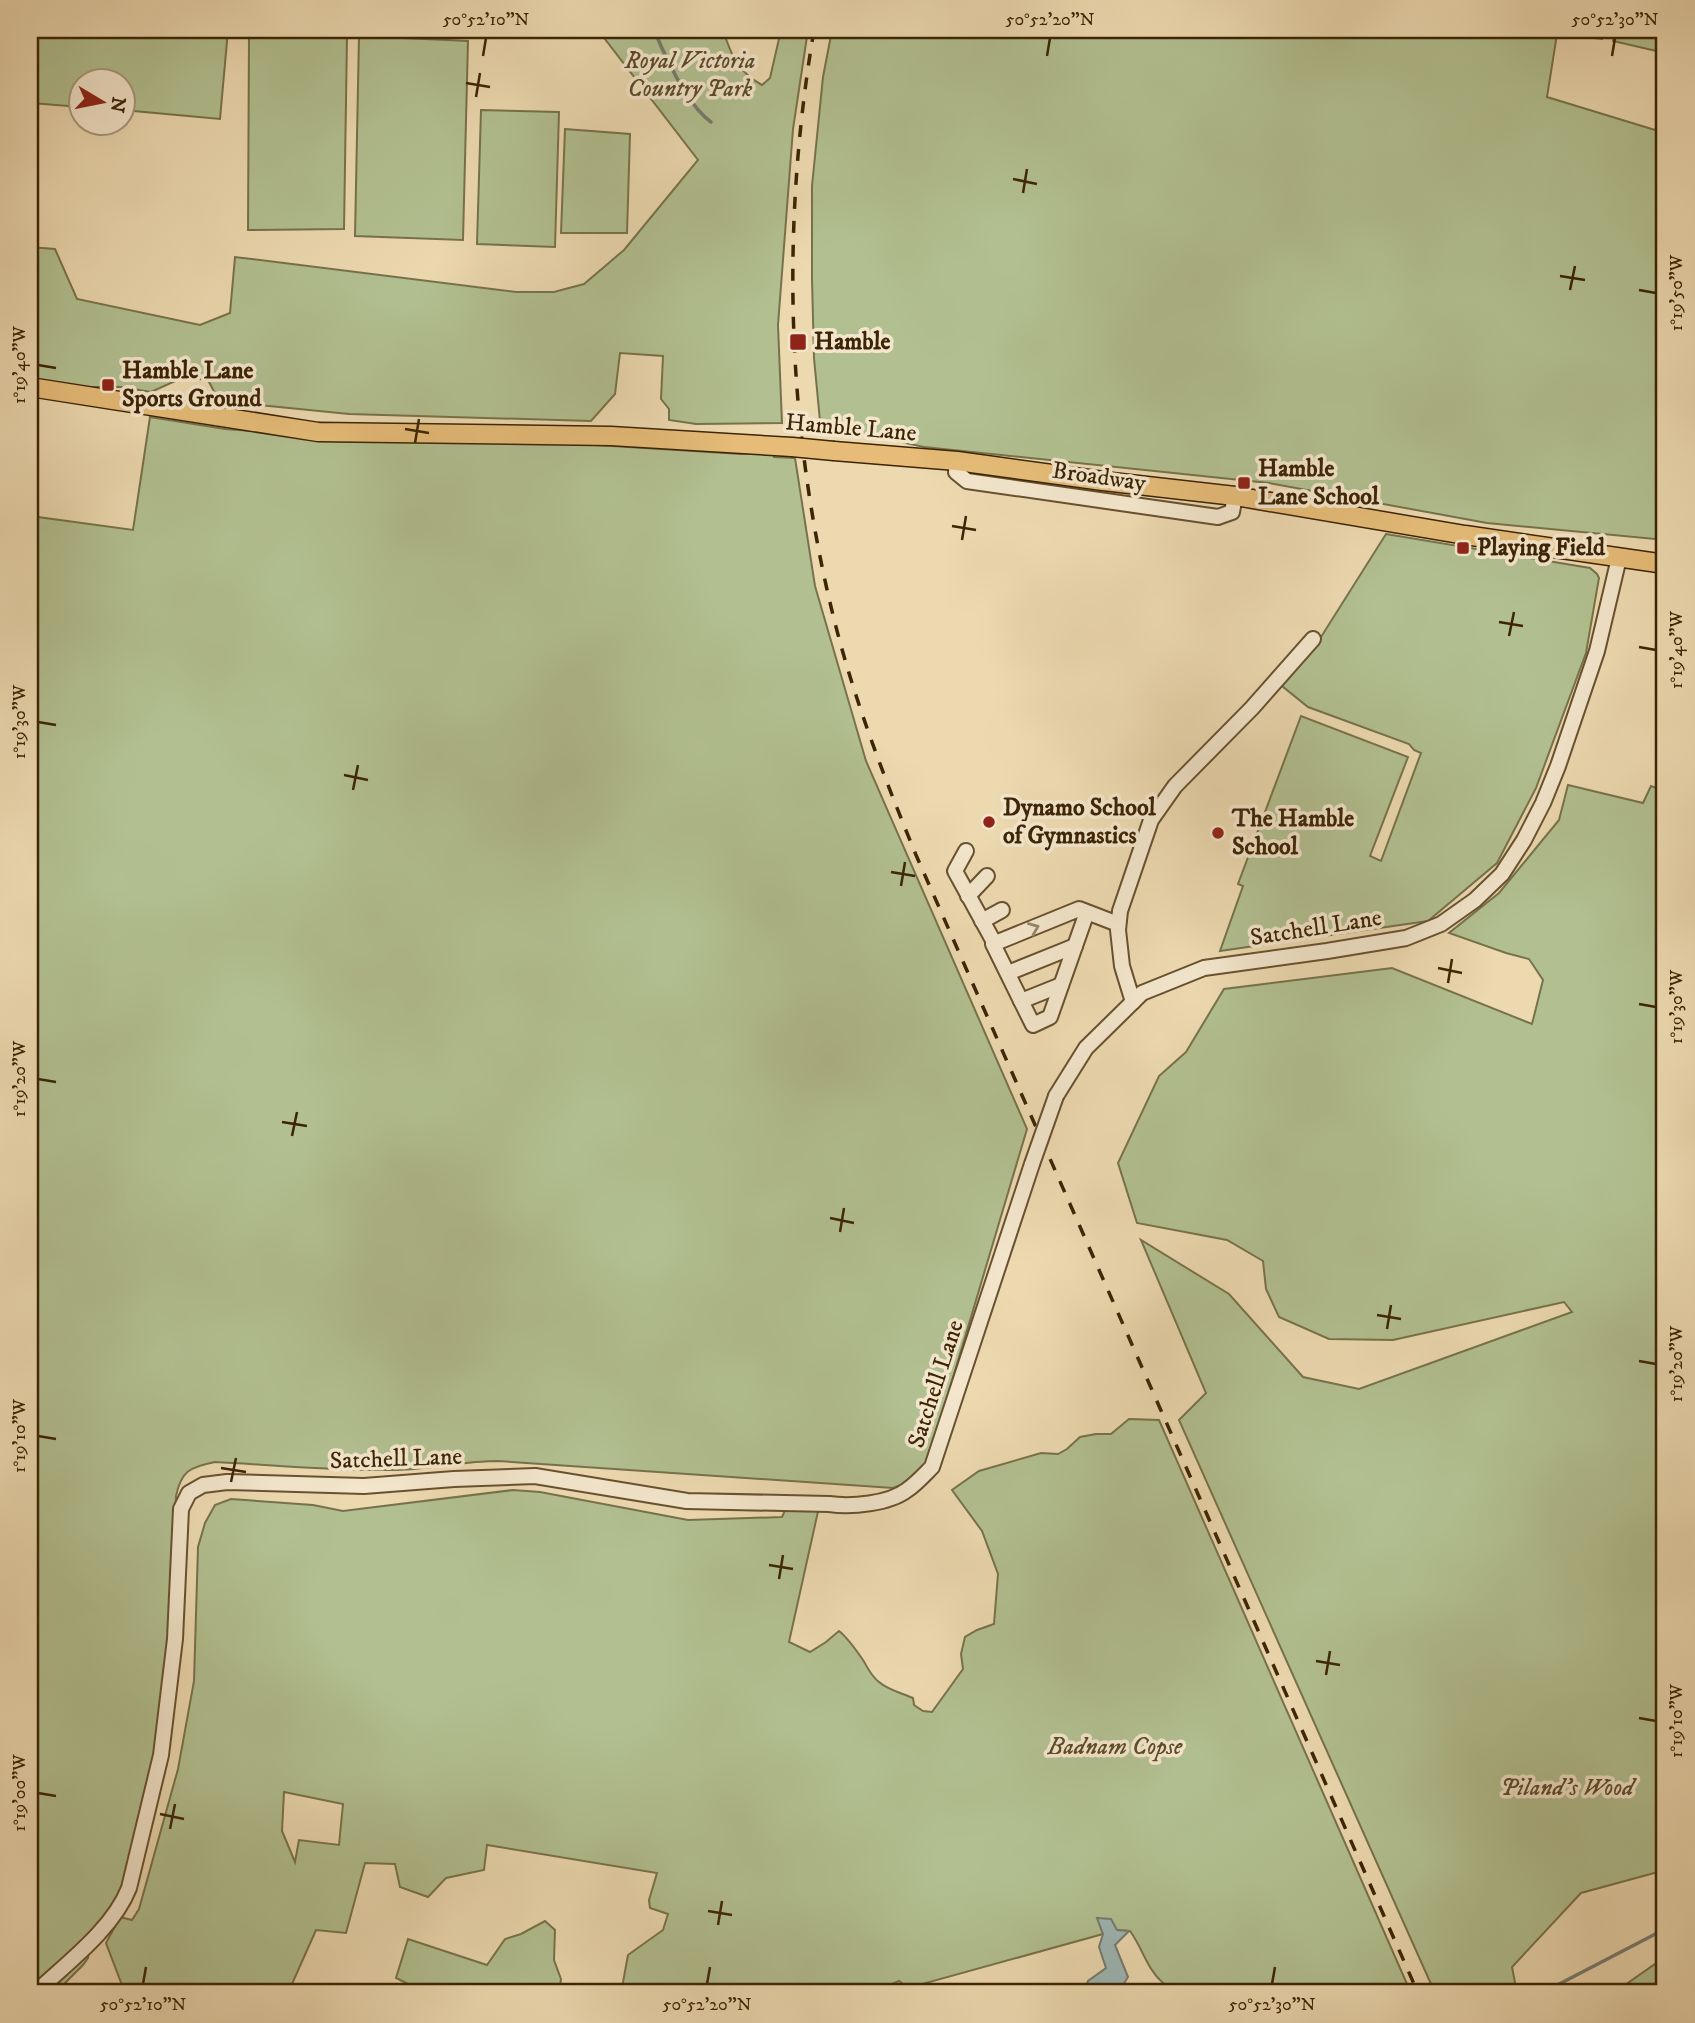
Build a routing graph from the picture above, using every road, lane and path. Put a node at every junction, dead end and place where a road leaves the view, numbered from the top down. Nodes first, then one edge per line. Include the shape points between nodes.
1 (30, 387) edge
2 (1619, 558) junction
3 (1665, 564) edge
4 (1313, 639) dead end
5 (966, 851) dead end
6 (987, 876) dead end
7 (968, 896) junction
8 (1002, 910) dead end
9 (1087, 912) junction
10 (982, 921) junction
11 (1118, 924) junction
12 (995, 944) junction
13 (1075, 946) junction
14 (1008, 973) junction
15 (1061, 985) junction
16 (1021, 1001) junction
17 (1133, 1002) junction
18 (35, 1993) edge

1 - 2 main road, Hamble Lane, bridge via 318,432 600,436 957,461 1235,496
2 - 3 main road, Hamble Lane
2 - 17 street, Satchell Lane via 1597,651 1543,803 1502,874 1475,900 1441,924 1406,938 1204,968 1142,993
4 - 11 street via 1175,786 1151,820
5 - 7 street via 955,871
6 - 7 street
7 - 10 street
8 - 10 street
9 - 11 street
12 -> 9 street via 1079,909
9 - 13 street
10 - 12 street
11 - 17 street via 1122,966
12 - 14 street
13 - 14 street
13 - 15 street
14 - 16 street
15 - 16 street
15 - 16 street via 1050,1017 1034,1026
17 - 18 street, Satchell Lane, bridge via 1086,1048 1056,1096 932,1467 906,1492 844,1506 687,1501 535,1476 364,1486 228,1482 203,1485 189,1493 181,1509 175,1639 161,1755 129,1888 93,1939

